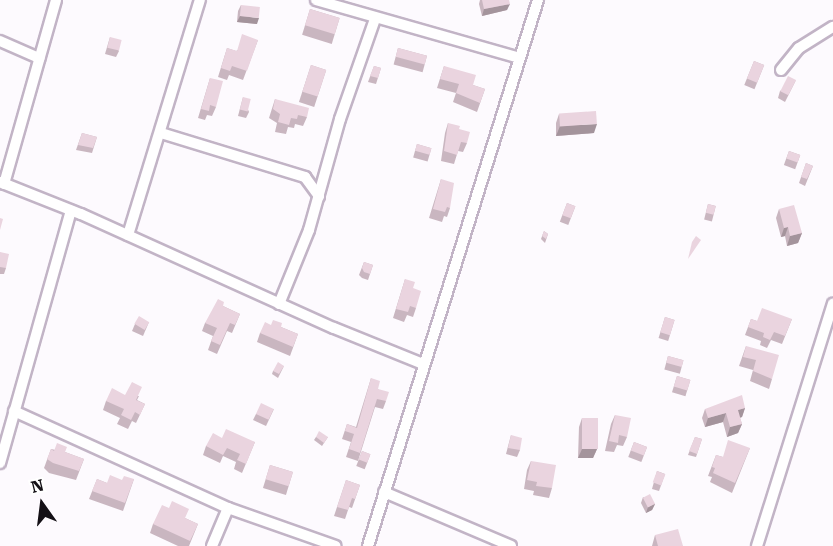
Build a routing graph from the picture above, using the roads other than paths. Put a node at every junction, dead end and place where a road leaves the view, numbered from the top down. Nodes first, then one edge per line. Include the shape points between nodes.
1 (56, 0) edge
2 (200, 0) edge
3 (316, 0) edge
4 (538, 0) edge
5 (375, 19) junction
6 (833, 27) edge
7 (0, 41) edge
8 (39, 58) junction
9 (519, 58) junction
10 (781, 70) dead end
11 (161, 133) junction
12 (327, 167) junction
13 (305, 177) junction
14 (2, 183) edge
15 (319, 196) junction
16 (71, 211) junction
17 (128, 235) junction
18 (279, 304) junction
19 (833, 304) edge
20 (423, 364) junction
21 (14, 411) junction
22 (0, 463) edge
23 (384, 492) junction
24 (228, 508) junction
25 (212, 546) edge
26 (336, 546) edge
27 (368, 546) edge
28 (511, 546) edge
29 (757, 546) edge

1 - 8 street
2 - 11 street
3 - 5 street
4 - 9 street
5 - 9 street
5 - 12 street
6 - 10 street via 799,48
7 - 8 street
8 - 14 street
9 - 20 street
11 - 13 street
11 - 17 street
12 - 13 street
12 - 15 street
13 - 15 street
14 - 16 street
15 - 18 street
16 - 17 street
16 - 21 street
17 - 18 street
18 - 20 street
19 - 29 street
20 - 23 street
21 - 22 street
21 - 24 street
23 - 27 street
23 - 28 street
24 - 25 street
24 - 26 street

